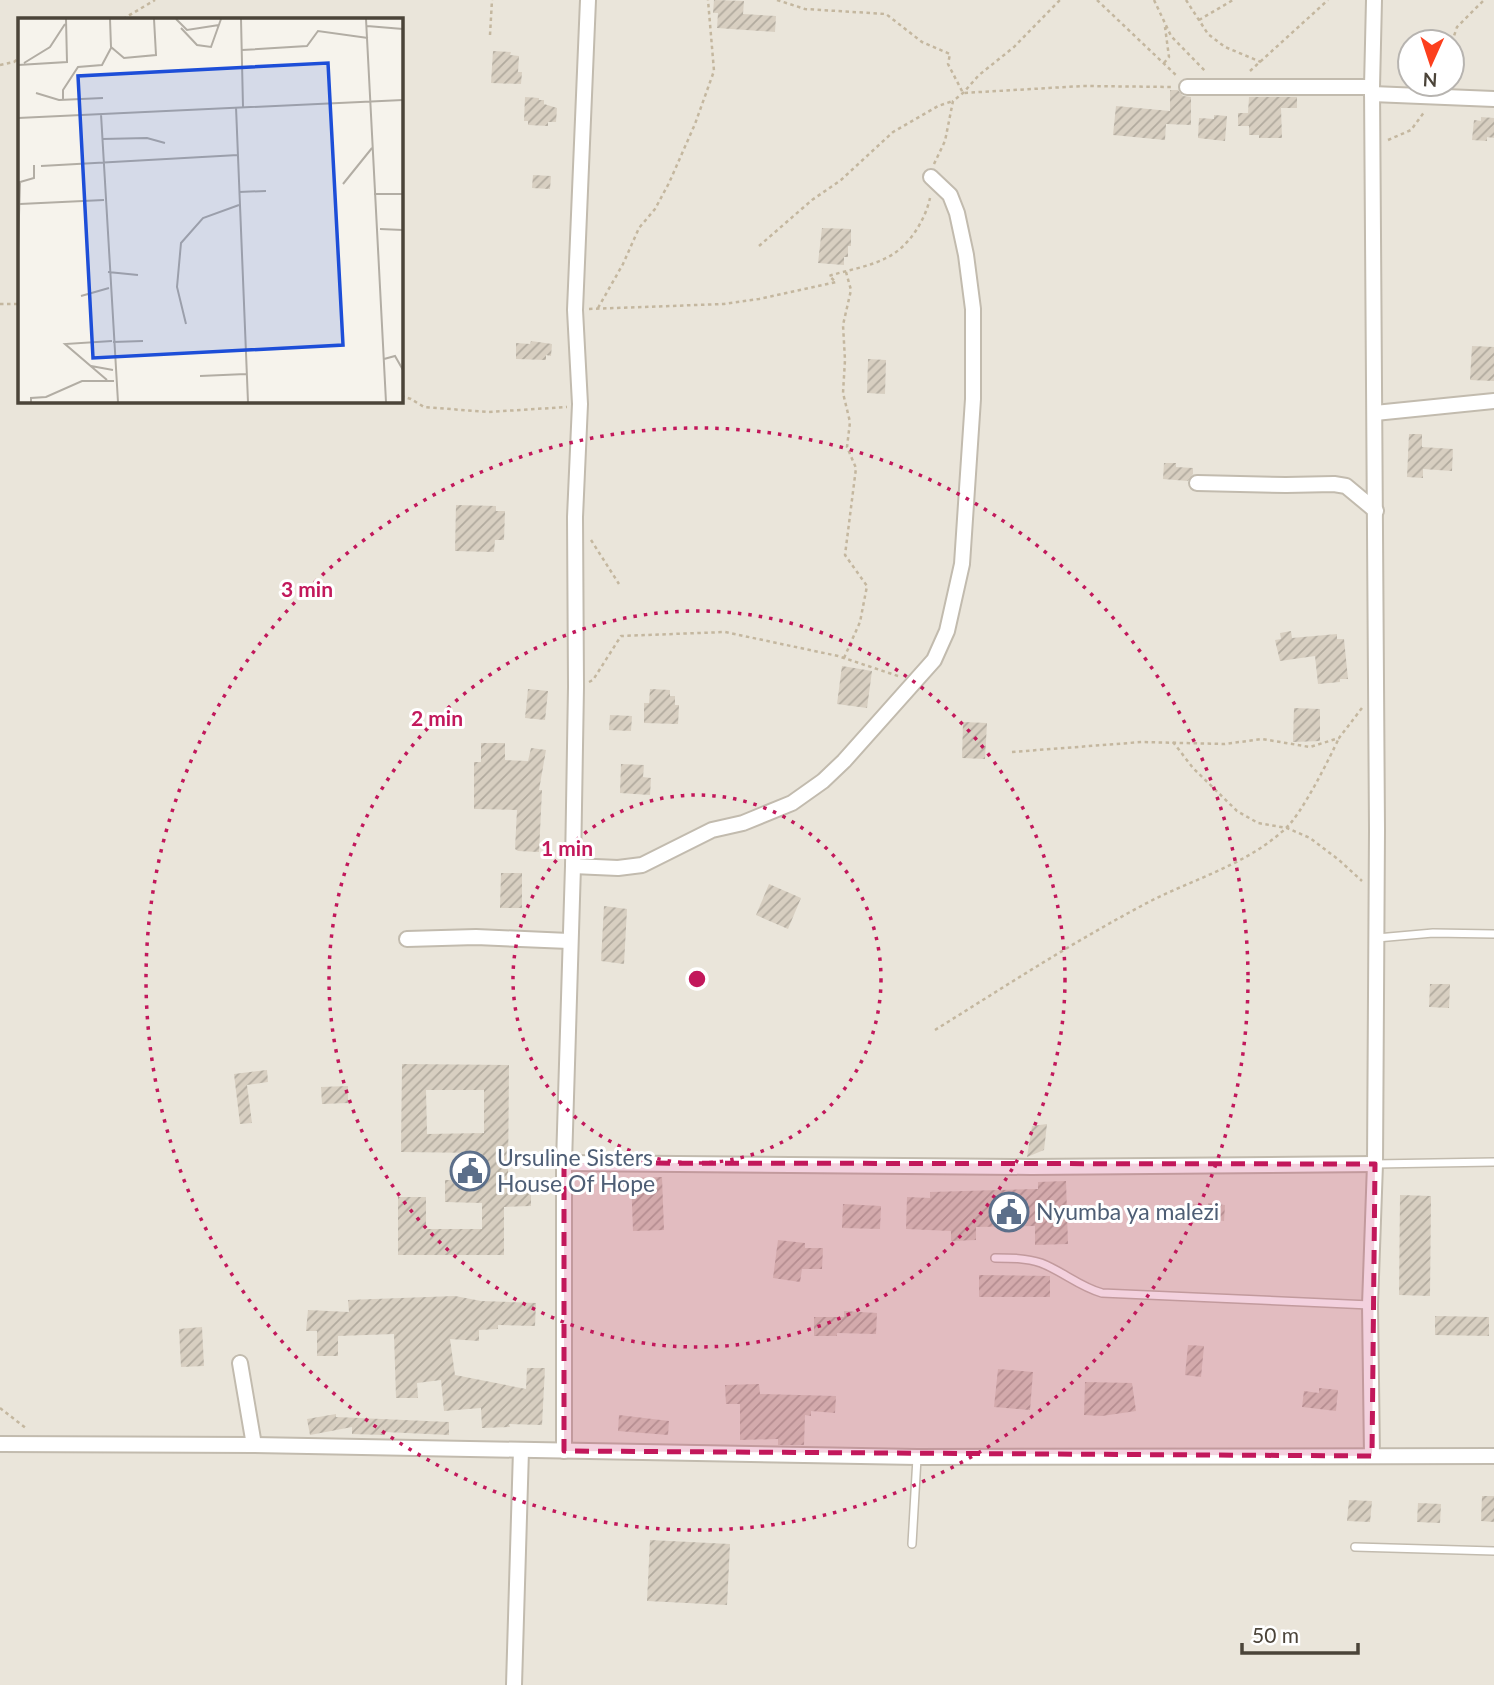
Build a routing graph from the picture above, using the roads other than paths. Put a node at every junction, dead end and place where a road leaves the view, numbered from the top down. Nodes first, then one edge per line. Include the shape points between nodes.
1 (588, 0) edge
2 (1374, 0) edge
3 (1188, 87) road end
4 (1372, 90) junction
5 (1494, 99) edge
6 (931, 177) road end
7 (1494, 401) edge
8 (1375, 413) junction
9 (1197, 483) dead end
10 (1376, 511) junction
11 (573, 866) junction
12 (1494, 933) edge
13 (1377, 938) junction
14 (408, 939) dead end
15 (569, 942) junction
16 (1494, 1162) edge
17 (564, 1163) junction
18 (1375, 1164) junction
19 (995, 1258) dead end
20 (1370, 1305) junction
21 (240, 1363) dead end
22 (0, 1444) edge
23 (254, 1445) junction
24 (521, 1450) junction
25 (564, 1451) junction
26 (1372, 1456) junction
27 (1494, 1456) edge
28 (917, 1457) junction
29 (912, 1544) dead end
30 (1355, 1547) dead end
31 (1494, 1550) edge
32 (514, 1685) edge

1 - 11 street via 575,310 580,404
2 - 4 street
3 - 4 street
4 - 5 street
4 - 8 street
6 - 11 street via 950,195 957,213 973,309 973,399 962,564 947,631 934,660 844,761 792,803 712,830 642,865
7 - 8 street
8 - 10 street
9 - 10 street via 1334,484 1346,486
10 - 13 street
11 - 15 street
12 - 13 lane
13 - 18 street
14 - 15 street
15 - 17 street
16 - 18 lane
17 - 18 street
17 - 25 street
18 - 20 street
19 - 20 lane via 1040,1263 1102,1293
20 - 26 street
21 - 23 street
22 - 23 street
23 - 24 street
24 - 25 street
24 - 32 street
25 - 28 street
26 - 27 street
26 - 28 street
28 - 29 lane
30 - 31 lane

